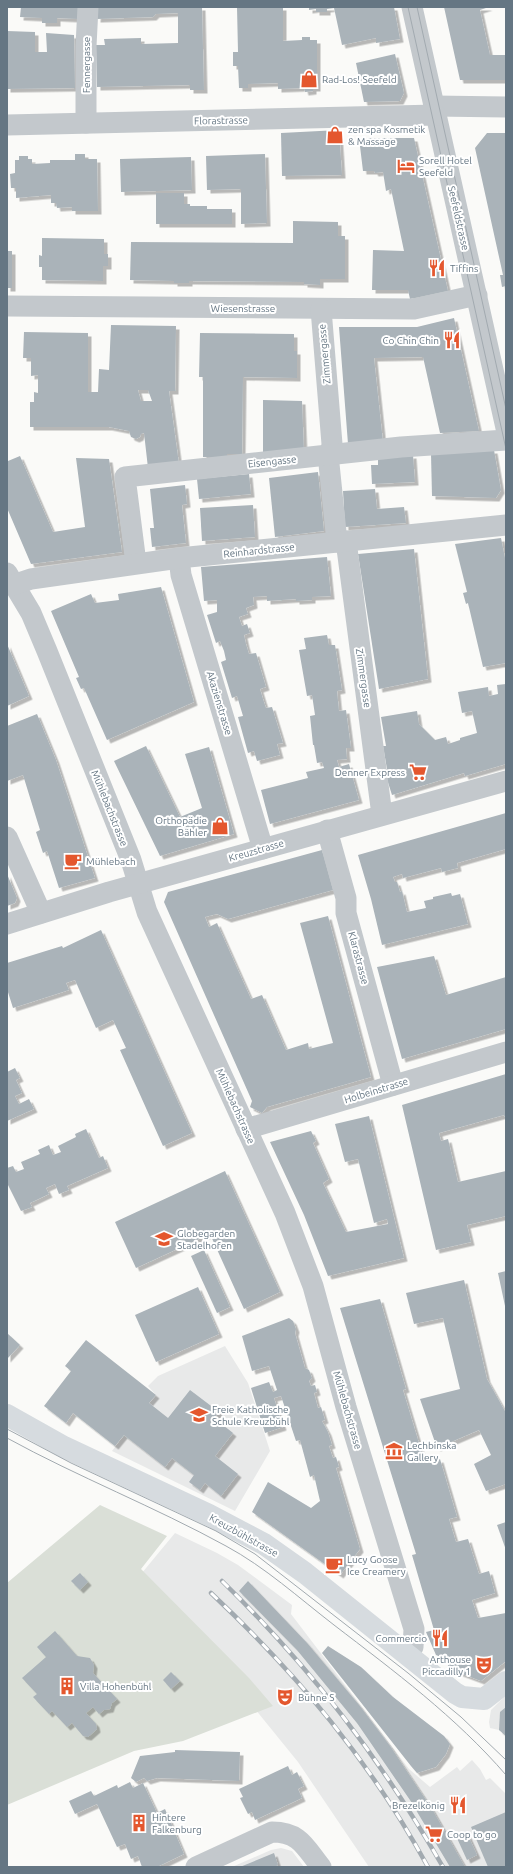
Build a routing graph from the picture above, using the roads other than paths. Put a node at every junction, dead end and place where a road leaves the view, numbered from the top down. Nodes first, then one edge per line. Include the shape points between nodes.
1 (88, 7) edge
2 (412, 7) edge
3 (506, 107) edge
4 (435, 111) junction
5 (86, 123) junction
6 (7, 125) edge
7 (477, 295) junction
8 (7, 306) edge
9 (320, 309) junction
10 (503, 401) edge
11 (506, 428) edge
12 (506, 440) edge
13 (331, 455) junction
14 (506, 524) edge
15 (341, 541) junction
16 (179, 558) junction
17 (136, 563) junction
18 (10, 579) edge
19 (506, 781) edge
20 (382, 815) junction
21 (327, 830) junction
22 (7, 837) edge
23 (263, 848) junction
24 (138, 884) junction
25 (41, 913) junction
26 (7, 924) edge
27 (506, 1052) edge
28 (393, 1085) junction
29 (246, 1129) junction
30 (7, 1416) edge
31 (408, 1656) junction
32 (506, 1682) edge
33 (196, 1867) edge
34 (321, 1867) edge

1 - 5 street, Fennergasse
2 - 4 street, Seefeldstrasse
3 - 4 street, Florastrasse
4 - 5 street, Florastrasse
4 - 7 street, Seefeldstrasse
5 - 6 street, Florastrasse
7 - 9 street, Wiesenstrasse via 420,309
7 - 10 street, Seefeldstrasse
8 - 9 street, Wiesenstrasse
9 - 13 street, Zimmergasse
10 - 11 street, Seefeldstrasse
12 - 13 street, Eisengasse
13 - 15 street, Zimmergasse via 329,464
13 - 17 street, Eisengasse via 125,477
14 - 15 street, Reinhardstrasse
15 - 16 street, Reinhardstrasse
15 - 20 street, Zimmergasse
16 - 17 street, Reinhardstrasse
16 - 23 street, Akazienstrasse via 181,575
17 - 18 street, Reinhardstrasse via 31,579
18 - 24 street, Mühlebachstrasse via 30,613 47,651 131,860
19 - 20 street, Kreuzstrasse
20 - 21 street, Kreuzstrasse
21 - 23 street, Kreuzstrasse
21 - 28 street, Klarastrasse via 346,898 346,913
22 - 25 street
23 - 24 street, Kreuzstrasse
24 - 25 street, Kreuzstrasse
24 - 29 street, Mühlebachstrasse via 147,912
25 - 26 street, Kreuzstrasse
27 - 28 street, Holbeinstrasse
28 - 29 street, Holbeinstrasse
29 - 31 street, Mühlebachstrasse via 285,1213 313,1286 346,1407 414,1630 413,1647
30 - 31 main road, Kreuzbühlstrasse via 64,1447 228,1524 264,1544 305,1573
31 - 32 main road, Kreuzbühlstrasse via 462,1697 484,1698
33 - 34 street via 272,1832 285,1832 297,1838

